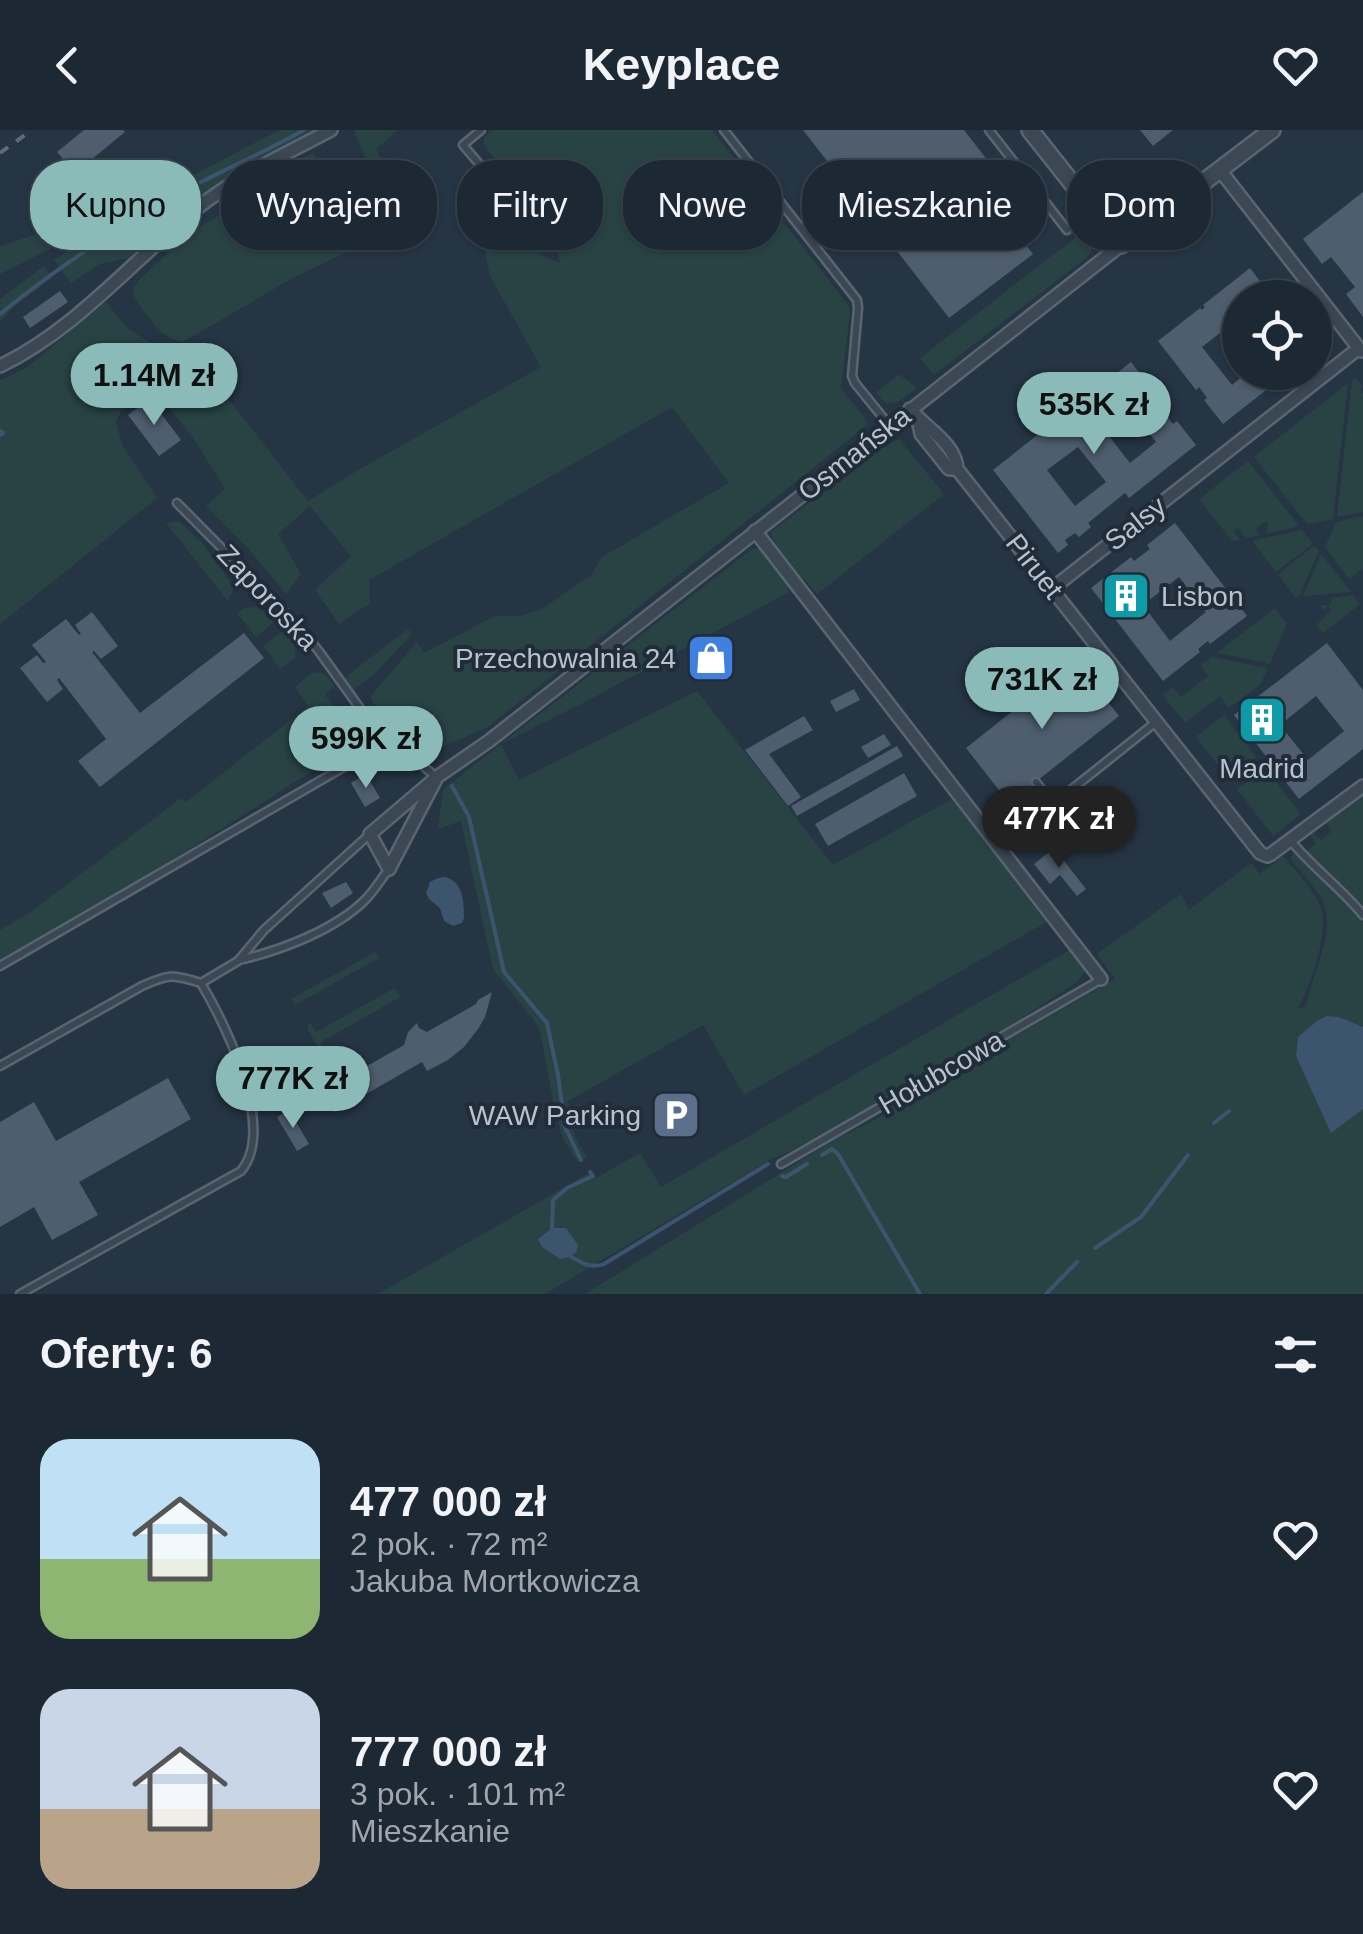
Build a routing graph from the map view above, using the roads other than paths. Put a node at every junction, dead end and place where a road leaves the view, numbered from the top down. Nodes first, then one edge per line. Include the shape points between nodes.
1 (331, 130) edge
2 (481, 130) edge
3 (724, 130) edge
4 (989, 130) edge
5 (1272, 130) edge
6 (1034, 132) edge
7 (476, 160) edge
8 (1219, 169) junction
9 (1067, 174) edge
10 (1211, 175) edge
11 (1067, 230) dead end
12 (1116, 250) edge
13 (1361, 351) edge
14 (0, 366) edge
15 (914, 414) junction
16 (889, 426) junction
17 (178, 504) dead end
18 (756, 531) junction
19 (1052, 588) junction
20 (1157, 721) junction
21 (388, 742) junction
22 (436, 778) junction
23 (1036, 782) dead end
24 (1363, 786) edge
25 (1053, 804) junction
26 (1042, 813) dead end
27 (370, 834) junction
28 (1290, 840) junction
29 (389, 869) junction
30 (1363, 915) edge
31 (238, 960) junction
32 (0, 966) edge
33 (1102, 979) joint
34 (200, 983) junction
35 (0, 1066) edge
36 (781, 1164) dead end
37 (20, 1294) edge

1 - 14 street via 205,202 71,319
2 - 7 lane via 463,145
3 - 16 lane via 855,296 852,376
4 - 11 lane
5 - 8 street, Osmańska
6 - 9 street
8 - 10 street, Osmańska
8 - 13 street
12 - 15 street, Osmańska
13 - 19 street, Salsy
15 - 16 street, Osmańska
15 - 19 street, Piruet via 957,460
16 - 18 street, Osmańska
17 - 21 lane, Zaporoska via 285,612
18 - 22 street, Osmańska
18 - 33 street
19 - 20 street, Piruet
20 - 25 lane
20 - 28 street, Piruet via 1260,853 1267,856
21 - 22 lane, Zaporoska
21 - 32 lane
22 - 27 street, Osmańska
22 - 29 street
23 - 25 lane
24 - 28 street
25 - 26 lane
27 - 29 street
27 - 31 lane
28 - 30 lane
29 - 31 lane via 366,899 330,925
31 - 34 lane
33 - 36 lane, Hołubcowa
34 - 35 lane via 166,976
34 - 37 lane via 248,1088 250,1160 242,1171

